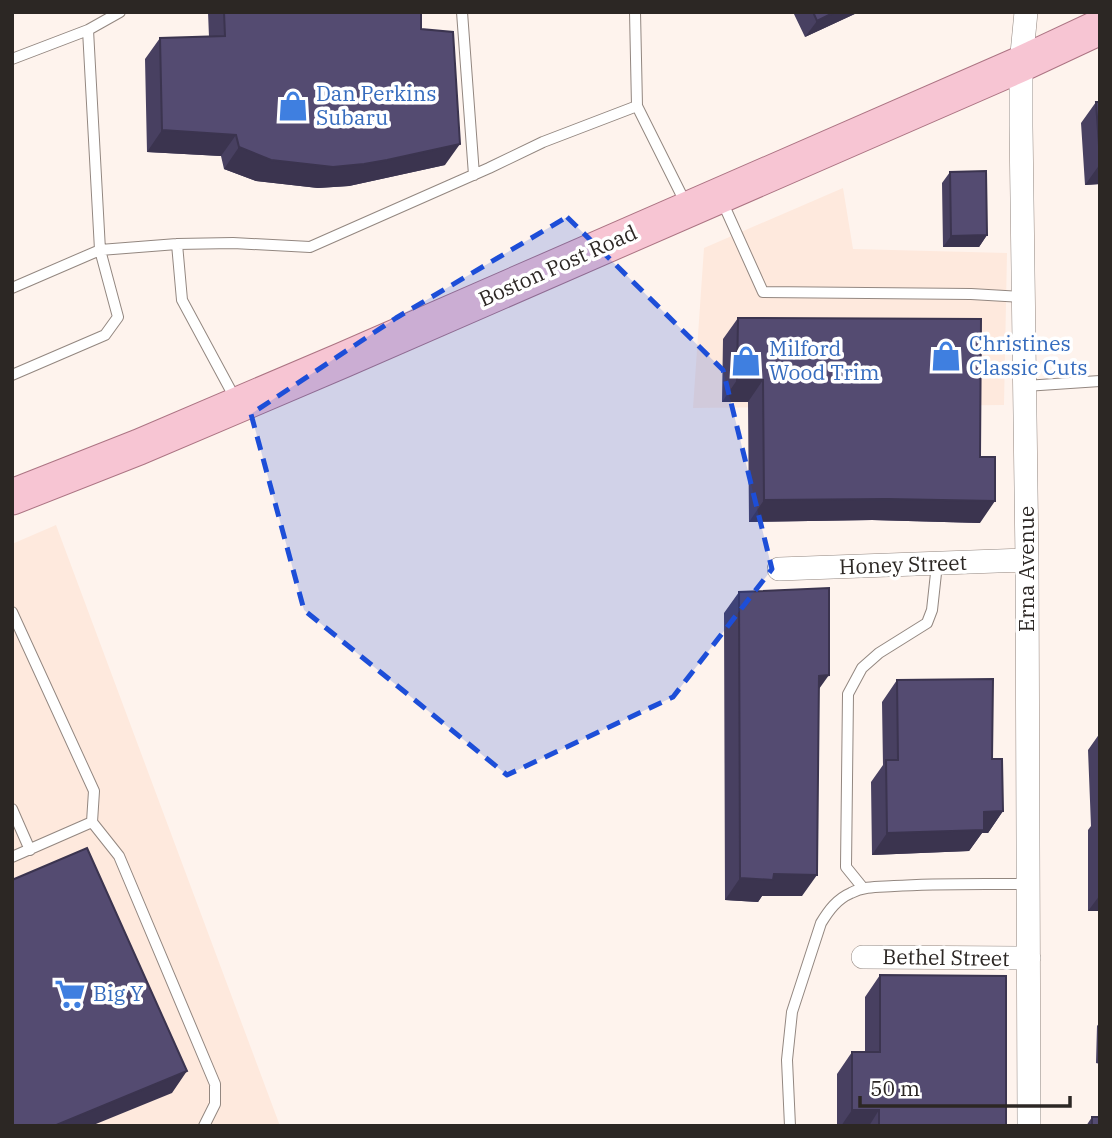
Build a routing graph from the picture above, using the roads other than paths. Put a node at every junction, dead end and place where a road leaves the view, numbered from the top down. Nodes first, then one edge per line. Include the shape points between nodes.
1 (120, 12) edge
2 (462, 12) edge
3 (635, 12) edge
4 (1026, 12) edge
5 (1100, 26) edge
6 (88, 30) junction
7 (12, 59) edge
8 (1021, 64) junction
9 (637, 106) junction
10 (474, 175) junction
11 (704, 202) junction
12 (177, 244) junction
13 (100, 250) junction
14 (12, 288) edge
15 (1024, 297) junction
16 (12, 374) edge
17 (1100, 381) edge
18 (1025, 386) junction
19 (239, 404) junction
20 (12, 498) edge
21 (1027, 561) junction
22 (937, 564) junction
23 (779, 569) dead end
24 (12, 612) edge
25 (12, 810) edge
26 (92, 822) junction
27 (30, 850) junction
28 (12, 857) edge
29 (1029, 884) junction
30 (863, 888) junction
31 (863, 957) dead end
32 (1030, 958) junction
33 (204, 1126) edge
34 (790, 1126) edge
35 (1029, 1126) edge

1 - 6 lane
2 - 10 lane
3 - 9 lane
4 - 8 street, Erna Avenue
5 - 8 main road, Boston Post Road
6 - 7 lane
6 - 13 lane
8 - 11 main road, Boston Post Road
8 - 15 street, Erna Avenue
9 - 10 lane
9 - 11 lane
10 - 12 lane via 310,247
11 - 15 lane via 763,292
11 - 19 main road, Boston Post Road
12 - 13 lane
12 - 19 lane via 183,300
13 - 14 lane
13 - 16 lane via 118,317 105,335
15 - 18 street, Erna Avenue
17 - 18 lane
18 - 21 street, Erna Avenue
19 - 20 main road, Boston Post Road
21 - 22 street, Honey Street
21 - 29 street, Erna Avenue
22 - 23 street, Honey Street
22 - 30 lane via 927,623 862,668 848,694 846,867
24 - 26 lane via 94,791
25 - 27 lane
26 - 27 lane
26 - 33 lane via 119,856 215,1084 215,1104
27 - 28 lane
29 - 30 lane
29 - 32 street, Erna Avenue
30 - 34 lane via 836,903 821,923 792,1012 787,1060
31 - 32 street, Bethel Street
32 - 35 street, Erna Avenue

